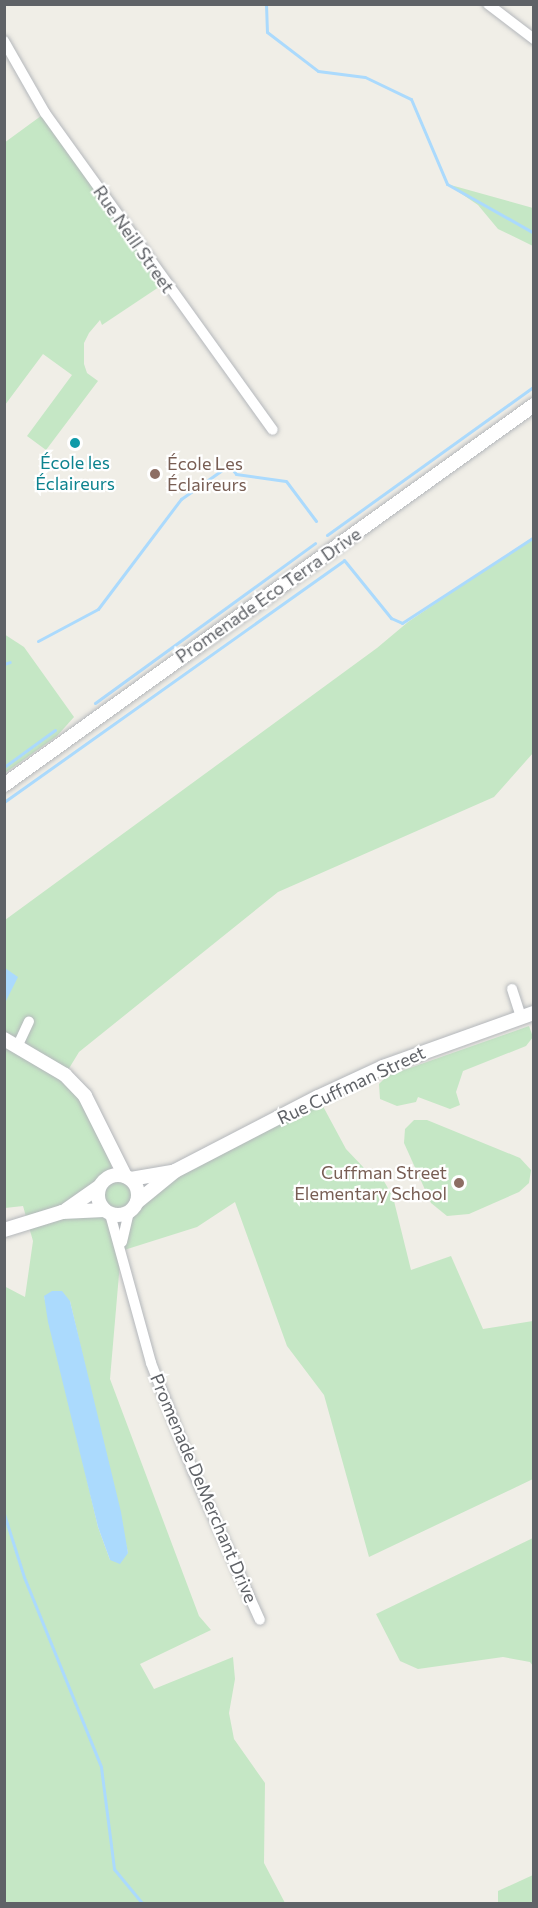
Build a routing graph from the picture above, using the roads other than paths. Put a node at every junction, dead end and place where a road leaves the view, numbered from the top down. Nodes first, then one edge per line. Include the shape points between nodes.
1 (488, 4) edge
2 (534, 39) edge
3 (4, 41) edge
4 (9, 62) edge
5 (534, 405) edge
6 (273, 430) dead end
7 (4, 785) edge
8 (512, 989) dead end
9 (527, 1015) edge
10 (29, 1021) dead end
11 (4, 1039) edge
12 (18, 1045) junction
13 (105, 1136) junction
14 (175, 1171) junction
15 (128, 1177) junction
16 (101, 1184) junction
17 (133, 1207) junction
18 (62, 1212) junction
19 (107, 1212) junction
20 (4, 1230) edge
21 (122, 1251) junction
22 (260, 1620) dead end

1 - 2 street
3 - 4 street, Rue Neill Street
4 - 6 street, Rue Neill Street
5 - 7 street, Promenade Eco Terra Drive
8 - 9 street
9 - 14 street, Rue Cuffman Street via 383,1066
10 - 12 street
11 - 12 street
12 - 13 street via 65,1075 85,1096
13 - 15 street
13 - 16 street via 108,1167
14 - 15 street
14 - 17 street
15 - 16 street via 113,1175
15 - 17 street via 137,1189
16 - 18 street
16 - 19 street via 98,1198
17 - 19 street
17 - 21 street, Promenade DeMerchant Drive
18 - 19 street
18 - 20 street
19 - 21 street, Promenade DeMerchant Drive
21 - 22 street, Promenade DeMerchant Drive via 151,1363 193,1471

